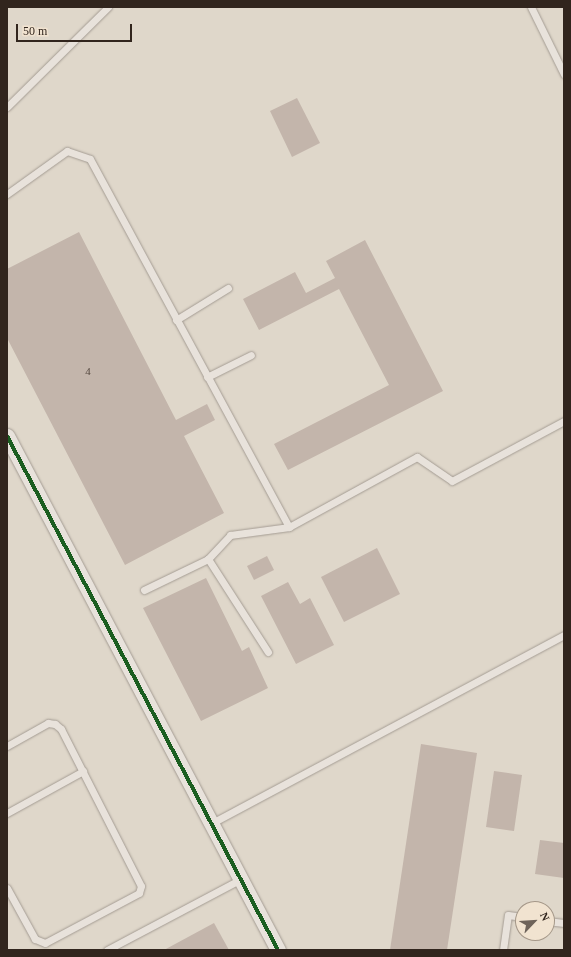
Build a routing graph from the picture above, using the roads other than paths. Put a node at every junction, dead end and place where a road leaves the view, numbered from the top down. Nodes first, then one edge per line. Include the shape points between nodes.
1 (108, 7) edge
2 (531, 7) edge
3 (564, 74) edge
4 (7, 108) edge
5 (7, 194) edge
6 (228, 288) dead end
7 (176, 320) junction
8 (251, 355) dead end
9 (207, 377) junction
10 (564, 421) edge
11 (7, 436) edge
12 (289, 527) junction
13 (208, 559) junction
14 (144, 590) dead end
15 (564, 635) edge
16 (268, 652) dead end
17 (7, 746) edge
18 (83, 771) junction
19 (7, 813) edge
20 (212, 823) junction
21 (241, 878) junction
22 (7, 888) edge
23 (515, 916) edge
24 (107, 950) edge
25 (278, 950) edge
26 (503, 950) edge

1 - 4 lane
2 - 3 lane
5 - 7 lane via 67,151 90,159
6 - 7 lane
7 - 9 lane
8 - 9 lane
9 - 12 lane
10 - 12 lane via 452,481 417,457
11 - 20 street
12 - 13 lane via 230,535
13 - 14 lane
13 - 16 lane
15 - 20 lane
17 - 18 lane via 48,722 55,724 61,729
18 - 19 lane
18 - 22 lane via 140,880 139,893 45,943 35,939
20 - 21 street
21 - 24 lane
21 - 25 street
23 - 26 lane via 508,915

